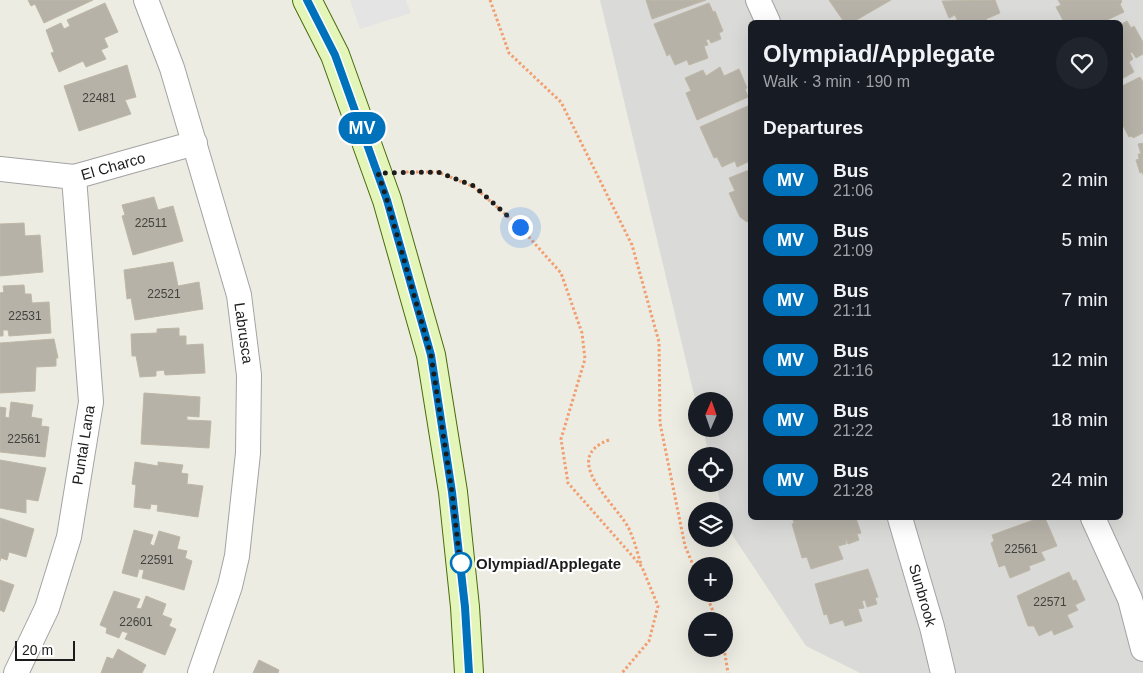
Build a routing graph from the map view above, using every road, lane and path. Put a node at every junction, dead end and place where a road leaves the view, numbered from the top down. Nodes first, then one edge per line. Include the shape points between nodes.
1 (146, 0) edge
2 (307, 0) edge
3 (490, 0) edge
4 (758, 0) edge
5 (767, 20) edge
6 (195, 143) junction
7 (0, 169) edge
8 (378, 173) junction
9 (74, 177) junction
10 (609, 440) dead end
11 (901, 520) edge
12 (1094, 520) edge
13 (690, 557) edge
14 (642, 567) junction
15 (1143, 649) edge
16 (725, 657) edge
17 (16, 673) edge
18 (200, 673) edge
19 (469, 673) edge
20 (622, 673) edge
21 (728, 673) edge
22 (943, 673) edge

1 - 6 street, Labrusca via 172,68
2 - 8 main road via 335,55
3 - 13 path via 509,53 561,102 632,245 659,342 660,423
4 - 5 street
6 - 9 street, El Charco
6 - 18 street, Labrusca via 239,295 246,336 250,415 237,556
7 - 9 street, El Charco
8 - 14 path via 438,172 474,186 520,227 561,273 582,333 585,359 561,440 568,483
8 - 19 main road via 431,355 452,492
9 - 17 street, Puntal Lana via 91,402 69,537 47,608
10 - 14 path via 598,444 590,456 589,470 628,527
11 - 22 street, Sunbrook
12 - 15 street via 1130,599
14 - 20 path via 658,606 649,641
16 - 21 path

